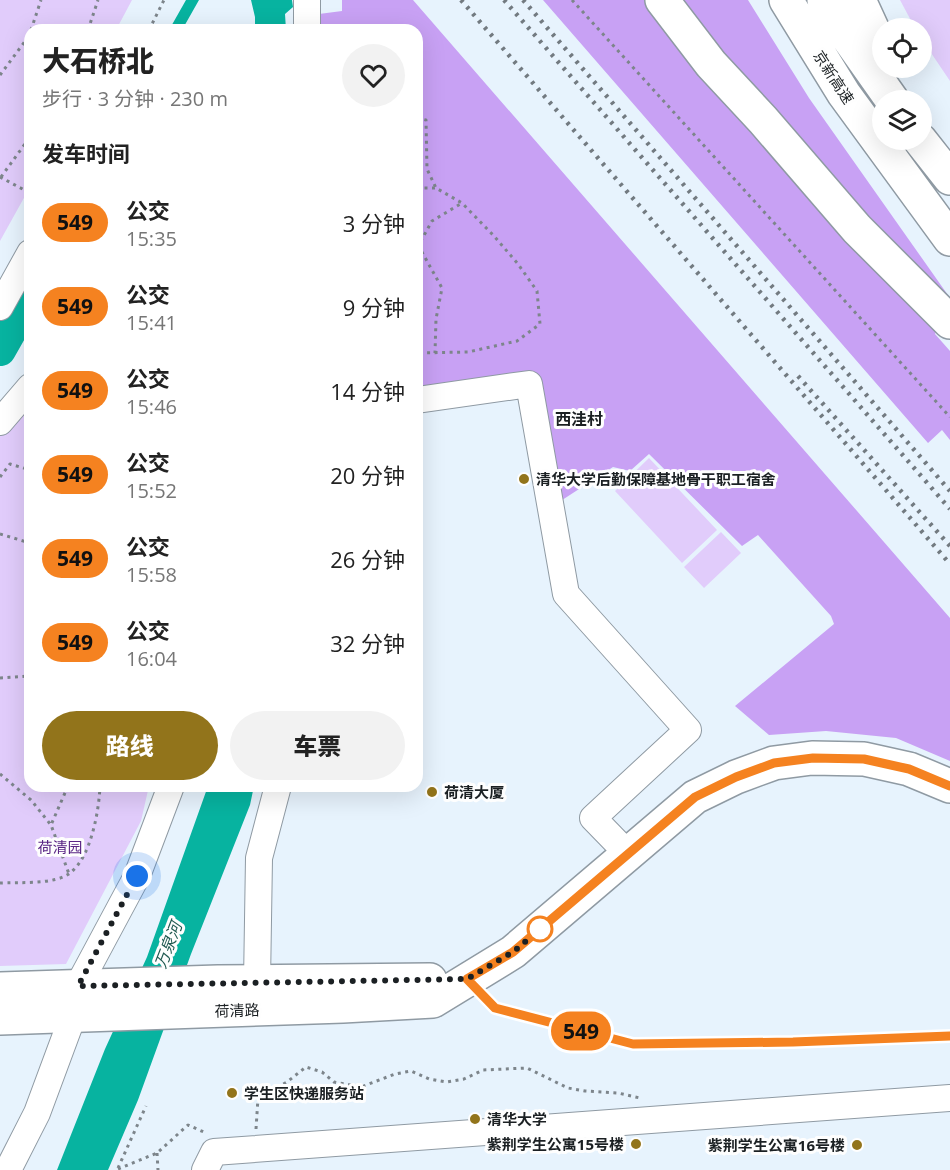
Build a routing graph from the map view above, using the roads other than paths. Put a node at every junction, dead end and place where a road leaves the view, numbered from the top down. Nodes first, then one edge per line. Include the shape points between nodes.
1 (307, 0) edge
2 (662, 0) edge
3 (786, 0) edge
4 (824, 0) edge
5 (860, 0) edge
6 (307, 24) edge
7 (872, 27) edge
8 (885, 90) edge
9 (929, 150) edge
10 (950, 178) edge
11 (950, 238) edge
12 (24, 265) edge
13 (0, 307) edge
14 (950, 322) edge
15 (24, 394) edge
16 (423, 399) edge
17 (0, 422) edge
18 (950, 786) edge
19 (169, 792) edge
20 (276, 792) edge
21 (628, 854) junction
22 (467, 979) junction
23 (257, 982) junction
24 (0, 989) edge
25 (222, 996) junction
26 (88, 1001) junction
27 (0, 1018) edge
28 (950, 1098) edge
29 (209, 1161) edge
30 (8, 1170) edge

1 - 6 street
2 - 14 main road via 711,64 857,229
3 - 11 main road, 京新高速 via 844,94
4 - 8 main road
5 - 7 main road
9 - 10 main road
12 - 13 street
15 - 17 street
16 - 21 street via 529,384 566,594 688,730 593,818
18 - 21 main road, 荷清路 via 909,769 864,759 813,758 774,763 695,797
19 - 26 street
20 - 23 street via 259,858
21 - 22 main road, 荷清路 via 513,952
22 - 23 main road, 荷清路
22 - 25 main road, 荷清路 via 433,1001
23 - 25 main road, 荷清路
24 - 26 main road, 荷清路
25 - 26 main road, 荷清路
26 - 27 main road, 荷清路
26 - 30 street
28 - 29 street via 254,1149

